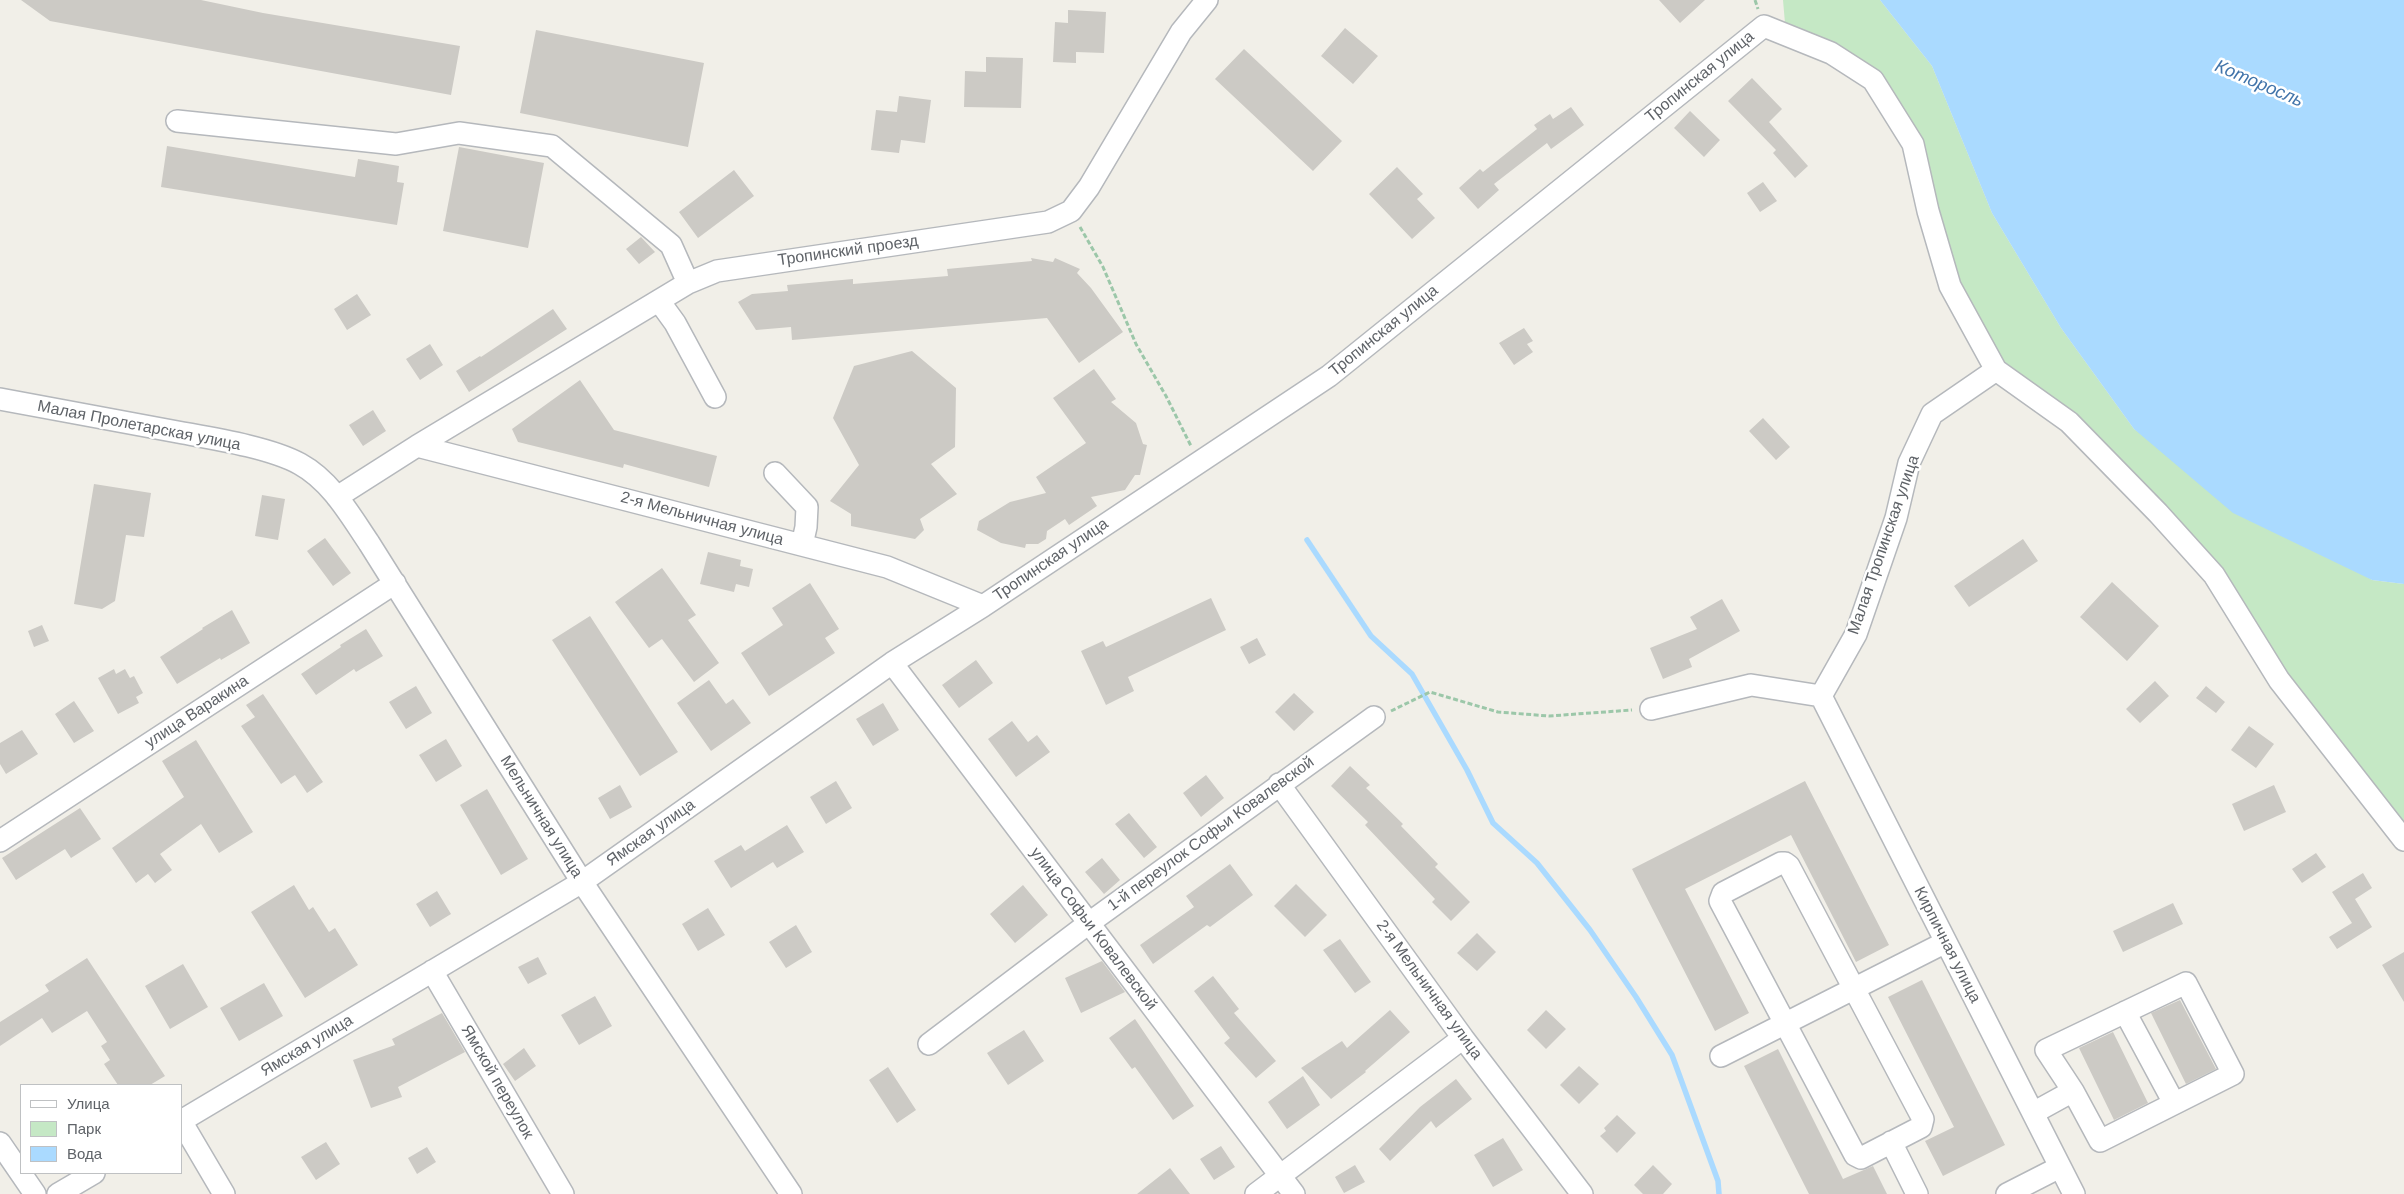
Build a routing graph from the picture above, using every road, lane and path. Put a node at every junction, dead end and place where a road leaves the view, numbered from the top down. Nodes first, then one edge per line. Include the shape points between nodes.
1 (1207, 0) edge
2 (177, 121) dead end
3 (1071, 211) junction
4 (688, 283) junction
5 (659, 301) junction
6 (1996, 370) junction
7 (715, 397) dead end
8 (0, 399) edge
9 (417, 446) junction
10 (1195, 454) dead end
11 (278, 456) joint
12 (775, 473) dead end
13 (337, 497) junction
14 (802, 545) junction
15 (395, 583) junction
16 (982, 606) junction
17 (892, 663) junction
18 (1821, 696) junction
19 (1412, 700) dead end
20 (1651, 709) joint
21 (1374, 717) dead end
22 (1279, 784) junction
23 (2404, 840) edge
24 (0, 841) edge
25 (582, 882) junction
26 (1088, 923) junction
27 (1946, 942) junction
28 (432, 971) junction
29 (1854, 989) junction
30 (2125, 1012) junction
31 (1785, 1024) junction
32 (1463, 1038) junction
33 (930, 1044) dead end
34 (1721, 1056) dead end
35 (2073, 1091) junction
36 (2174, 1103) junction
37 (2033, 1113) junction
38 (182, 1120) edge
39 (182, 1123) edge
40 (1891, 1142) junction
41 (0, 1143) edge
42 (2060, 1167) junction
43 (20, 1172) edge
44 (21, 1174) edge
45 (92, 1174) edge
46 (1279, 1175) junction
47 (35, 1194) edge
48 (58, 1194) edge
49 (224, 1194) edge
50 (563, 1194) edge
51 (791, 1194) edge
52 (1256, 1194) edge
53 (1294, 1194) edge
54 (1582, 1194) edge
55 (1917, 1194) edge
56 (2007, 1194) edge
57 (2074, 1194) edge

1 - 3 street, Тропинский проезд via 1181,32 1089,187
2 - 4 street via 396,144 459,133 552,146 671,245
3 - 4 street, Тропинский проезд via 1048,222 717,271
3 - 10 path via 1103,267 1136,344
4 - 5 street, Тропинский проезд
5 - 7 street via 675,323
5 - 9 street, Тропинский проезд
6 - 16 street, Тропинская улица via 1950,286 1913,144 1873,80 1831,53 1764,26 1328,376
6 - 18 street, Малая Тропинская улица via 1932,414 1909,463 1896,518 1856,634
6 - 23 street via 2069,422 2214,575 2279,680
8 - 11 street, Малая Пролетарская улица via 230,442
9 - 13 street, Тропинский проезд
9 - 14 street, 2-я Мельничная улица
11 - 13 street, Мельничная улица via 301,464
12 - 14 street via 807,507
13 - 15 street, Мельничная улица
14 - 16 street, 2-я Мельничная улица via 887,567
15 - 24 street, улица Варакина
15 - 25 street, Мельничная улица
16 - 17 street, Ямская улица
17 - 25 street, Ямская улица
17 - 26 street, улица Софьи Ковалевской
18 - 20 street via 1751,685
18 - 27 street, Кирпичная улица
19 - 20 path via 1430,692 1498,712 1549,716
21 - 22 street, 1-й переулок Софьи Ковалевской
22 - 26 street, 1-й переулок Софьи Ковалевской
22 - 32 street, 2-я Мельничная улица
25 - 28 street, Ямская улица
25 - 51 street, Мельничная улица
26 - 33 street, 1-й переулок Софьи Ковалевской
26 - 46 street, улица Софьи Ковалевской
27 - 29 street
27 - 37 street, Кирпичная улица
28 - 38 street, Ямская улица
28 - 50 street, Ямской переулок
29 - 31 street
29 - 31 street via 1789,866 1781,863 1772,867 1723,893 1720,901
29 - 40 street via 1922,1119 1921,1127
30 - 35 street via 2046,1050
30 - 36 street
30 - 36 street via 2186,983 2233,1074
31 - 34 street
31 - 40 street via 1854,1155 1861,1158
32 - 46 street
32 - 54 street, 2-я Мельничная улица
35 - 36 street via 2100,1141
35 - 37 street
37 - 42 street, Кирпичная улица
39 - 49 street
40 - 55 street
41 - 43 street
42 - 56 street
42 - 57 street, Кирпичная улица
44 - 47 street
45 - 48 street
46 - 52 street
46 - 53 street, улица Софьи Ковалевской

